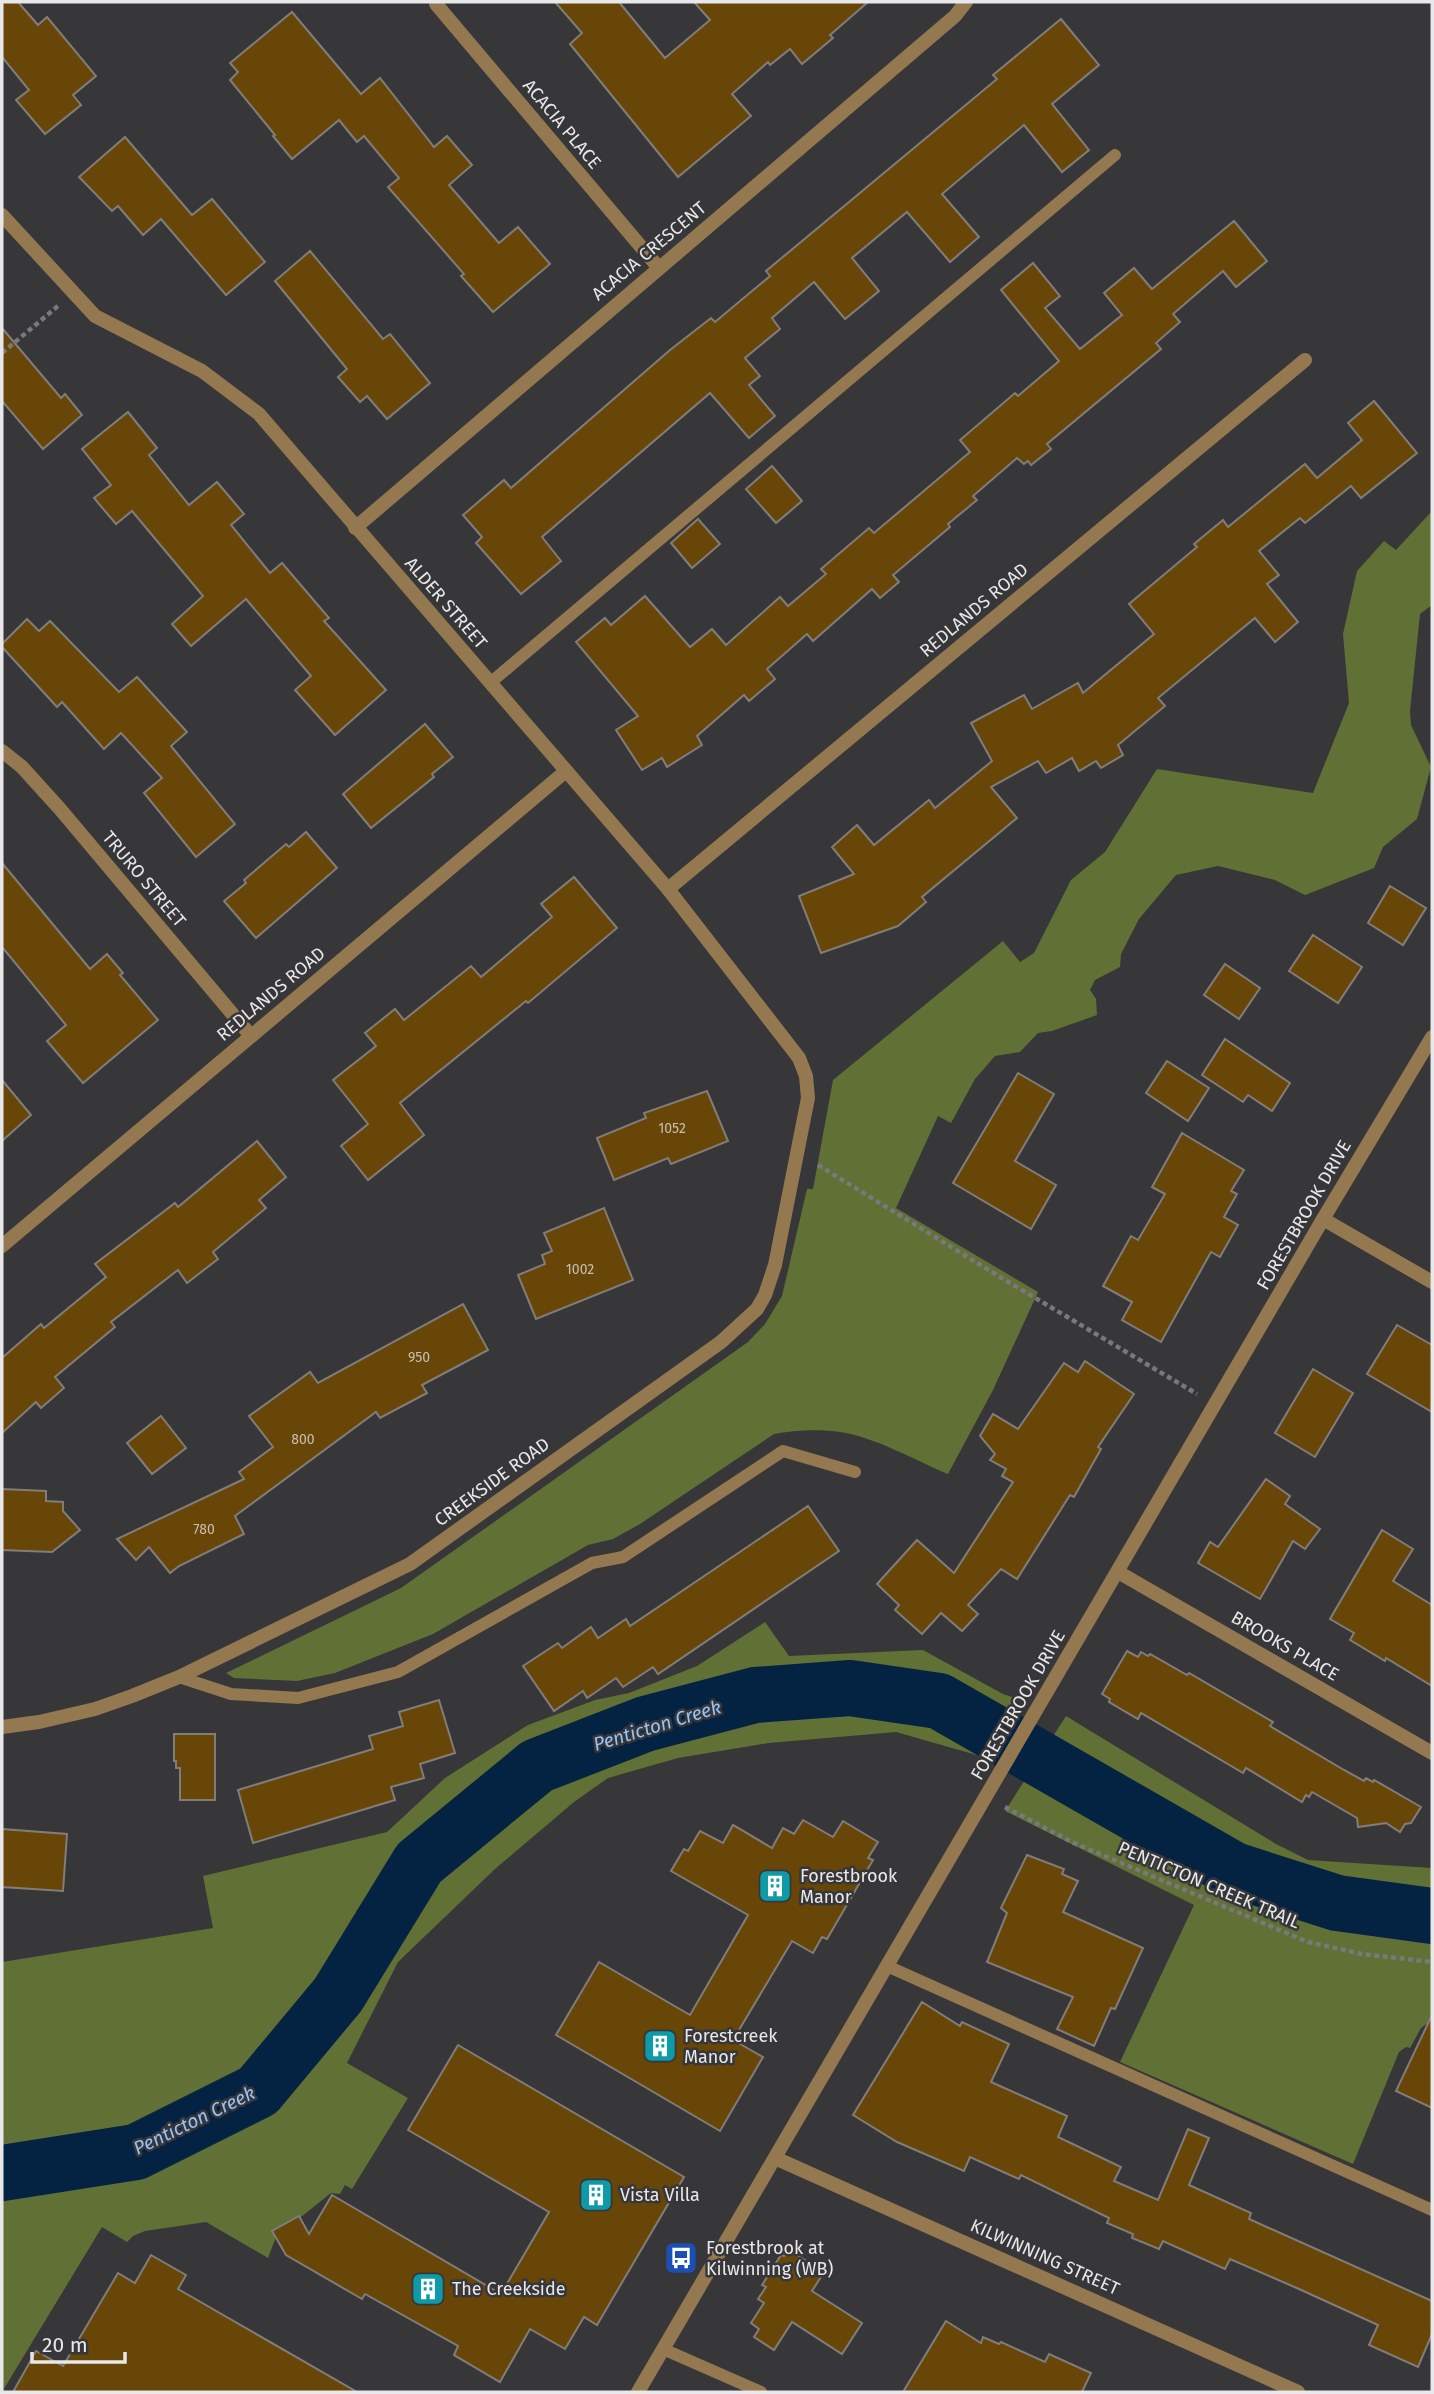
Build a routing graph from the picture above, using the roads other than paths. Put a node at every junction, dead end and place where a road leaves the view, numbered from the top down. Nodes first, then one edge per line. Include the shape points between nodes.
1 (966, 2) edge
2 (436, 4) dead end
3 (1115, 155) dead end
4 (2, 215) edge
5 (659, 268) junction
6 (1305, 360) dead end
7 (355, 528) junction
8 (490, 682) junction
9 (2, 751) edge
10 (566, 771) junction
11 (668, 889) junction
12 (251, 1036) junction
13 (1432, 1037) edge
14 (806, 1076) joint
15 (1323, 1219) junction
16 (2, 1246) edge
17 (1432, 1282) edge
18 (855, 1472) dead end
19 (1118, 1572) junction
20 (178, 1677) junction
21 (2, 1727) edge
22 (1432, 1753) edge
23 (887, 1966) junction
24 (775, 2158) junction
25 (1432, 2210) edge
26 (663, 2349) junction
27 (638, 2392) edge
28 (761, 2392) edge
29 (1298, 2392) edge

1 - 5 street, ACACIA CRESCENT
2 - 5 street, ACACIA PLACE
3 - 8 lane
4 - 7 street, ALDER STREET via 95,316 202,371 259,414
5 - 7 street, ACACIA CRESCENT
6 - 11 street, REDLANDS ROAD
7 - 8 street, ALDER STREET
8 - 10 street, ALDER STREET
9 - 12 street, TRURO STREET via 60,809
10 - 11 street, ALDER STREET
10 - 12 street, REDLANDS ROAD
11 - 14 street, ALDER STREET via 784,1036
12 - 16 street, REDLANDS ROAD
13 - 15 street, FORESTBROOK DRIVE
14 - 20 street, CREEKSIDE ROAD via 808,1098 775,1265 757,1309 740,1326 410,1564
15 - 17 street
15 - 19 street, FORESTBROOK DRIVE
18 - 20 lane via 783,1451 623,1557 592,1563 398,1672 298,1698 231,1694
19 - 22 street, BROOKS PLACE
19 - 23 street, FORESTBROOK DRIVE
20 - 21 street, CREEKSIDE ROAD via 95,1709
23 - 24 street, FORESTBROOK DRIVE
23 - 25 lane
24 - 26 street, FORESTBROOK DRIVE
24 - 29 street, KILWINNING STREET
26 - 27 street, FORESTBROOK DRIVE
26 - 28 lane

